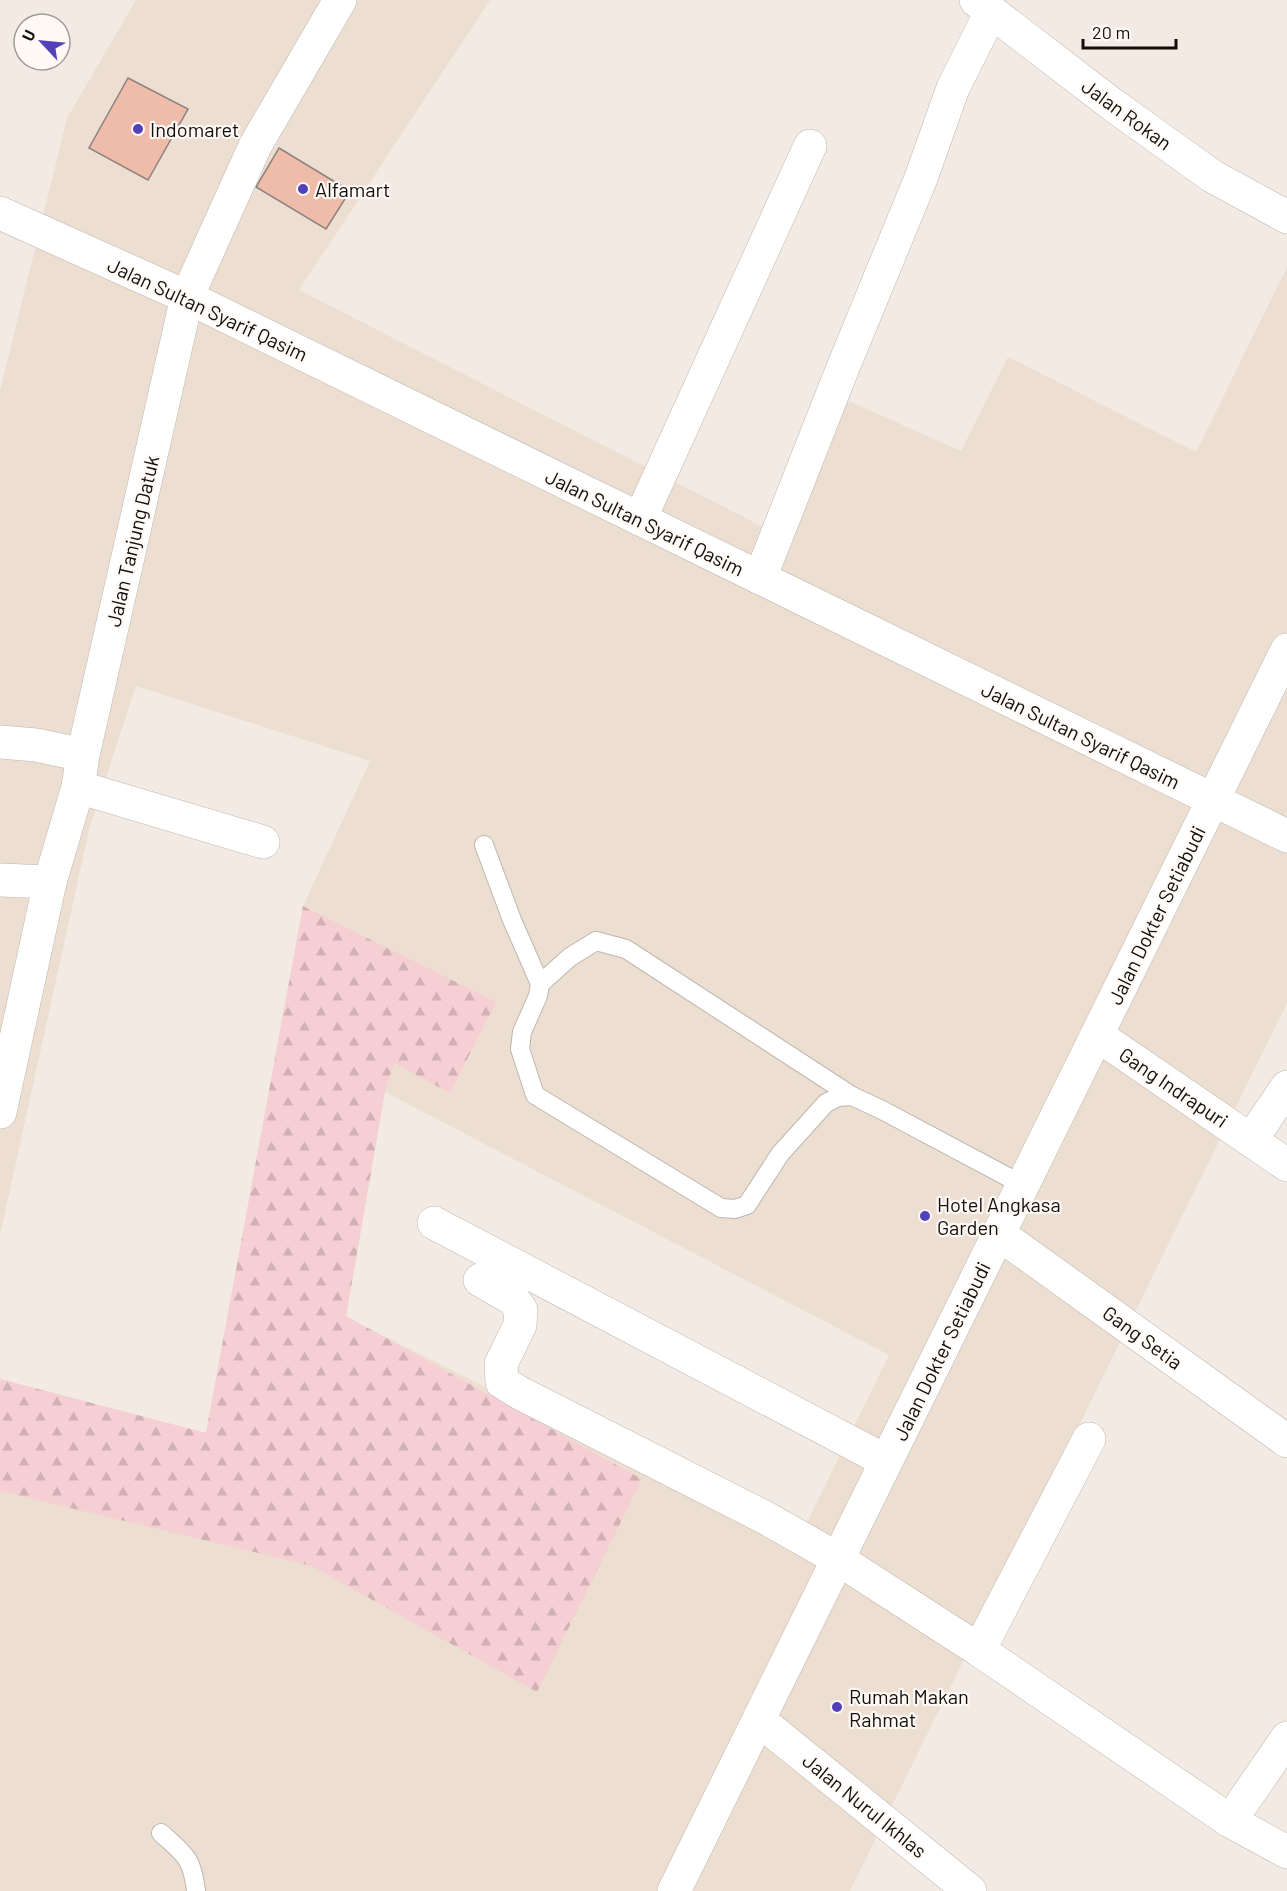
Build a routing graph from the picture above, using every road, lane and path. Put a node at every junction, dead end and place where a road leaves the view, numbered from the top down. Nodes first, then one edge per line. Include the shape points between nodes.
1 (340, 0) edge
2 (983, 6) edge
3 (810, 146) dead end
4 (0, 213) edge
5 (1287, 217) edge
6 (187, 297) junction
7 (640, 519) junction
8 (760, 578) junction
9 (1287, 650) edge
10 (0, 742) edge
11 (83, 755) junction
12 (78, 787) junction
13 (1214, 800) junction
14 (1287, 836) edge
15 (263, 842) dead end
16 (484, 844) dead end
17 (0, 880) edge
18 (50, 882) junction
19 (540, 984) junction
20 (1097, 1035) junction
21 (1287, 1087) edge
22 (852, 1096) junction
23 (0, 1112) edge
24 (1251, 1140) junction
25 (1287, 1166) edge
26 (1023, 1185) junction
27 (434, 1223) dead end
28 (999, 1234) junction
29 (480, 1280) dead end
30 (1089, 1438) dead end
31 (1287, 1440) edge
32 (886, 1461) junction
33 (838, 1559) junction
34 (979, 1650) junction
35 (759, 1720) junction
36 (1287, 1738) edge
37 (1230, 1821) junction
38 (161, 1833) dead end
39 (1287, 1852) edge
40 (196, 1891) edge
41 (674, 1891) edge
42 (970, 1891) edge

1 - 6 street, Jalan Tanjung Datuk via 255,146
2 - 5 street, Jalan Rokan via 1212,176
2 - 8 street via 921,178
3 - 7 street
4 - 6 street, Jalan Sultan Syarif Qasim
6 - 7 street, Jalan Sultan Syarif Qasim
6 - 11 street, Jalan Tanjung Datuk
7 - 8 street, Jalan Sultan Syarif Qasim
8 - 13 street, Jalan Sultan Syarif Qasim
9 - 13 street, Jalan Dokter Setiabudi
10 - 11 street
11 - 12 street, Jalan Tanjung Datuk
12 - 15 street
12 - 18 street, Jalan Tanjung Datuk
13 - 14 street, Jalan Sultan Syarif Qasim
13 - 20 street, Jalan Dokter Setiabudi
16 - 19 lane
17 - 18 street
18 - 23 street, Jalan Tanjung Datuk
19 - 22 lane via 570,957 596,941 626,949
19 - 22 lane via 520,1048 535,1095 721,1209 747,1205 780,1154 826,1103
20 - 24 street, Gang Indrapuri
20 - 26 street, Jalan Dokter Setiabudi
21 - 24 street
22 - 26 lane
24 - 25 street, Gang Indrapuri
26 - 28 street, Jalan Dokter Setiabudi
27 - 32 street
28 - 31 street, Gang Setia
28 - 32 street, Jalan Dokter Setiabudi
29 - 33 street via 513,1299 521,1310 520,1324 501,1364 502,1382
30 - 34 street
32 - 33 street, Jalan Dokter Setiabudi
33 - 34 street
33 - 35 street, Jalan Dokter Setiabudi
34 - 37 street
35 - 41 street, Jalan Dokter Setiabudi
35 - 42 street, Jalan Nurul Ikhlas
36 - 37 street
37 - 39 street
38 - 40 lane via 188,1859

